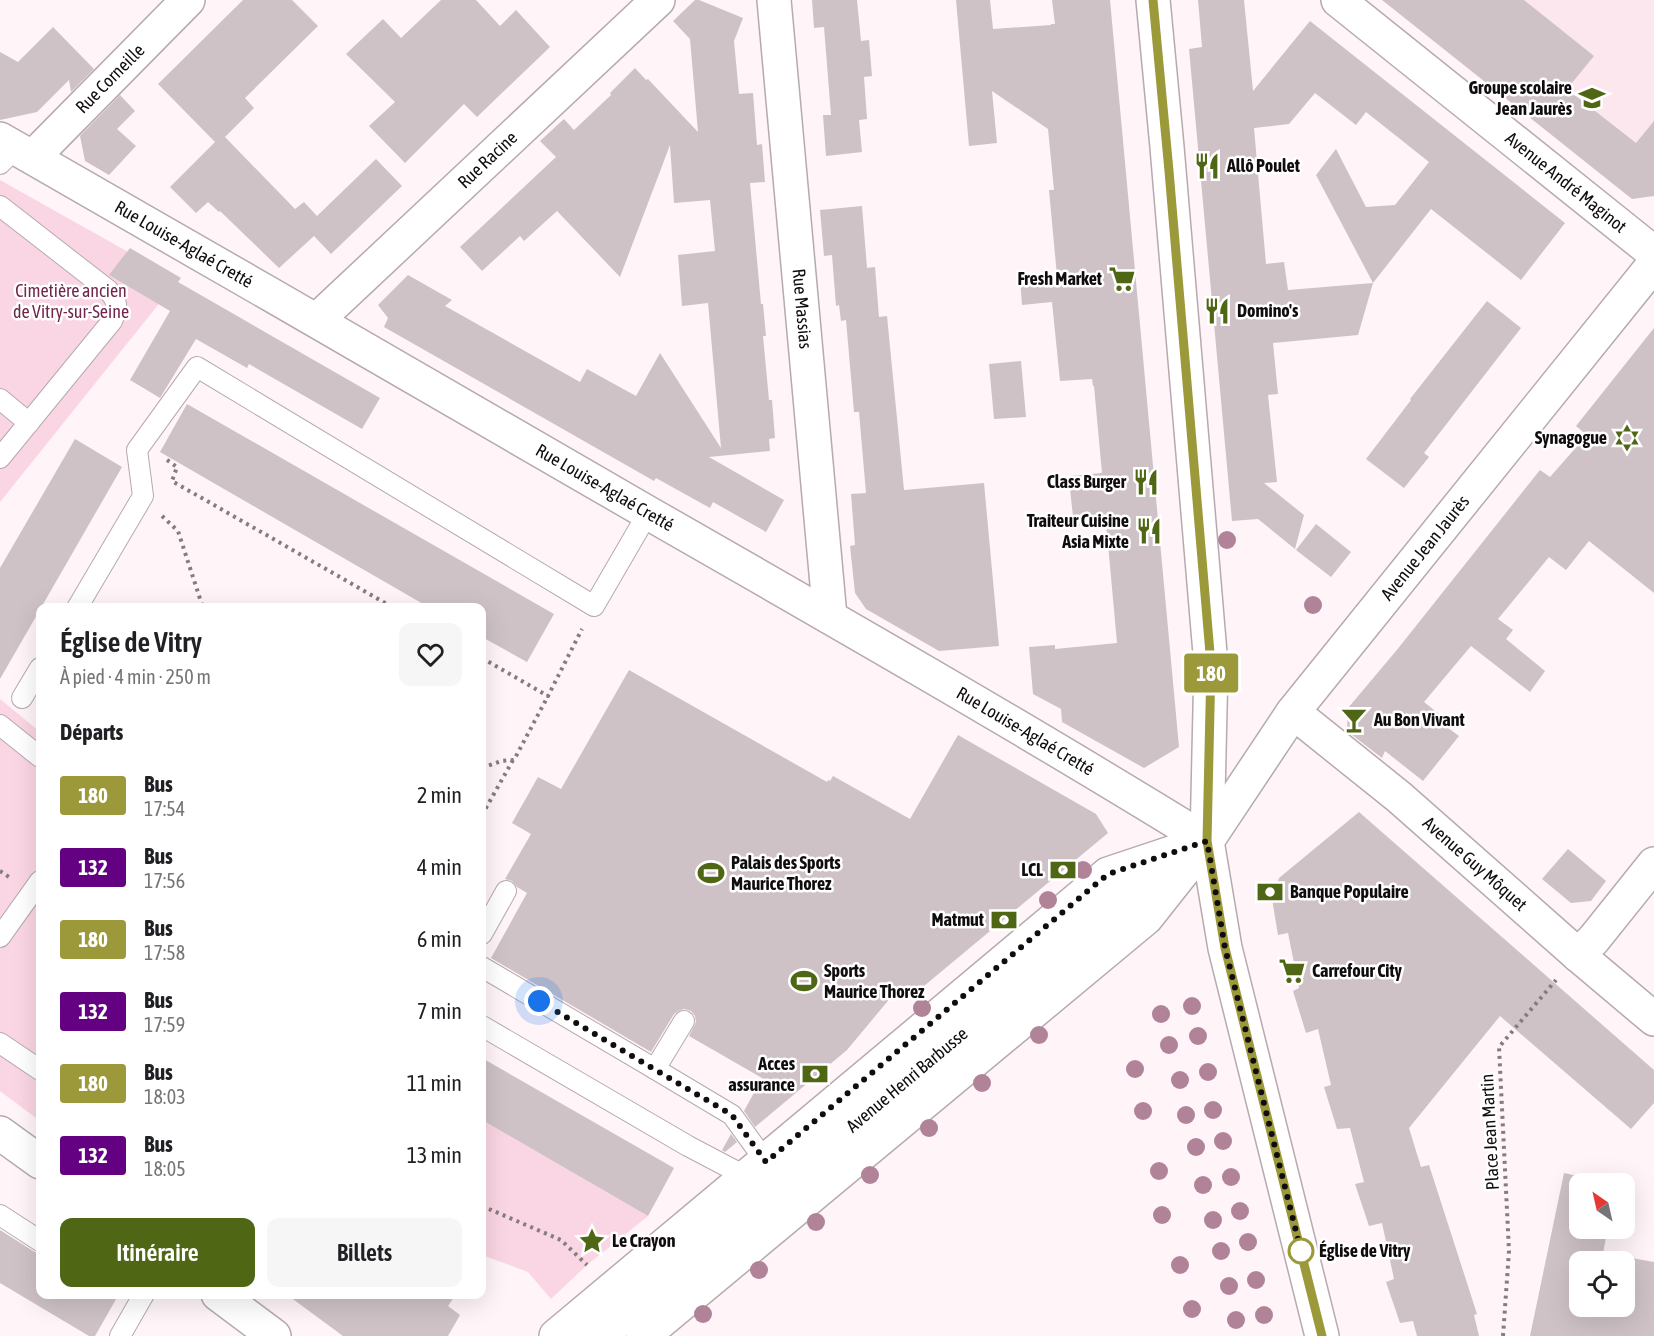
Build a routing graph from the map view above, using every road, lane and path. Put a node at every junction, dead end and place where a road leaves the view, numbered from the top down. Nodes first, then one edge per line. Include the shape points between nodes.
1 (188, 0) edge
2 (658, 0) edge
3 (774, 0) edge
4 (1153, 0) edge
5 (1338, 0) edge
6 (12, 152) edge
7 (0, 206) edge
8 (1654, 253) edge
9 (1654, 264) edge
10 (317, 320) junction
11 (0, 399) edge
12 (29, 423) junction
13 (141, 444) junction
14 (0, 458) edge
15 (142, 496) junction
16 (648, 513) junction
17 (79, 603) edge
18 (201, 603) edge
19 (387, 603) edge
20 (594, 606) junction
21 (830, 617) junction
22 (486, 660) edge
23 (36, 675) edge
24 (548, 696) junction
25 (22, 698) dead end
26 (1293, 712) junction
27 (0, 725) edge
28 (36, 754) edge
29 (514, 760) junction
30 (486, 767) edge
31 (486, 808) edge
32 (1207, 841) junction
33 (1654, 864) edge
34 (36, 888) edge
35 (506, 891) dead end
36 (486, 927) edge
37 (0, 937) edge
38 (1578, 955) junction
39 (486, 969) edge
40 (1654, 1019) edge
41 (684, 1021) dead end
42 (486, 1028) edge
43 (0, 1042) edge
44 (36, 1068) edge
45 (655, 1069) junction
46 (0, 1133) edge
47 (36, 1159) edge
48 (757, 1169) junction
49 (486, 1208) edge
50 (0, 1215) edge
51 (36, 1238) edge
52 (592, 1271) dead end
53 (135, 1299) edge
54 (225, 1299) edge
55 (602, 1333) edge
56 (120, 1336) edge
57 (273, 1336) edge
58 (556, 1336) edge
59 (643, 1336) edge
60 (1322, 1336) edge
61 (1503, 1336) edge

1 - 6 street, Rue Corneille
2 - 10 street, Rue Racine
3 - 21 street, Rue Massias
4 - 32 street via 1211,665
5 - 8 street, Avenue André Maginot
6 - 10 street, Rue Louise-Aglaé Cretté
7 - 12 lane via 108,290 117,305 112,321
9 - 26 street, Avenue Jean Jaurès
10 - 16 street, Rue Louise-Aglaé Cretté
11 - 12 lane
12 - 14 lane
13 - 15 lane via 137,450
13 - 19 path via 177,467 172,481
13 - 20 lane via 198,367
15 - 17 lane
15 - 18 path via 178,531
16 - 20 lane
16 - 21 street, Rue Louise-Aglaé Cretté
20 - 24 path
21 - 32 street, Rue Louise-Aglaé Cretté
22 - 24 path
23 - 25 lane
24 - 29 path
26 - 32 street, Avenue Jean Jaurès
26 - 38 street, Avenue Guy Môquet via 1399,797
27 - 28 lane
29 - 30 path
29 - 31 path
32 - 48 street, Avenue Henri Barbusse via 1108,874
32 - 55 street, Avenue Henri Barbusse via 1128,897
32 - 59 street, Avenue Henri Barbusse via 1146,918
32 - 60 street via 1225,948
33 - 38 street
34 - 37 lane
35 - 36 lane
38 - 40 street, Avenue Guy Môquet
38 - 61 path, Place Jean Martin via 1499,1047 1509,1251
39 - 45 lane
41 - 45 lane
42 - 48 lane via 688,1146
43 - 44 lane
45 - 48 lane via 732,1115
46 - 47 street
48 - 58 street, Avenue Henri Barbusse
49 - 52 path via 561,1240
50 - 51 lane
53 - 56 lane
54 - 57 street

